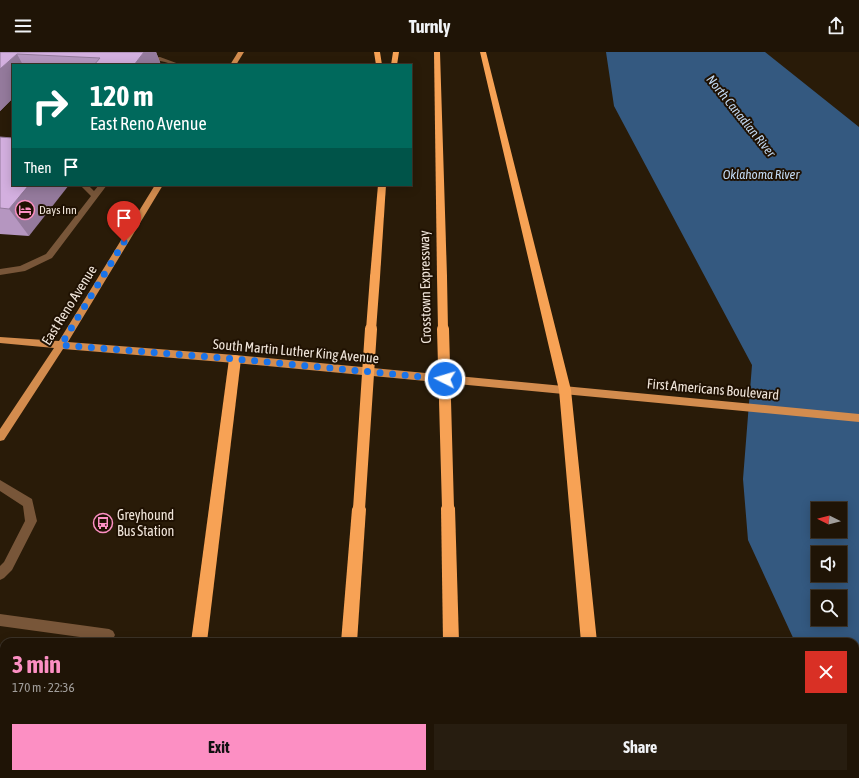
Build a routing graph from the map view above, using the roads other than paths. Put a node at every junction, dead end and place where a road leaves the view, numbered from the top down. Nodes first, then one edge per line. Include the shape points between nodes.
1 (241, 52) edge
2 (378, 52) edge
3 (396, 52) edge
4 (437, 52) edge
5 (483, 52) edge
6 (136, 58) edge
7 (174, 64) edge
8 (234, 64) edge
9 (379, 64) edge
10 (394, 64) edge
11 (85, 186) edge
12 (102, 186) edge
13 (158, 186) edge
14 (382, 186) edge
15 (95, 196) junction
16 (0, 272) edge
17 (0, 340) edge
18 (61, 345) junction
19 (235, 359) junction
20 (565, 390) junction
21 (859, 418) edge
22 (0, 437) edge
23 (0, 485) edge
24 (0, 574) edge
25 (0, 620) edge
26 (109, 634) dead end
27 (200, 638) edge
28 (349, 638) edge
29 (451, 638) edge
30 (589, 638) edge

1 - 8 main road
2 - 9 highway
3 - 10 highway
4 - 29 highway, Crosstown Expressway, bridge
5 - 20 highway
6 - 7 lane via 160,59
11 - 15 lane
12 - 15 lane
13 - 18 main road, East Reno Avenue
14 - 28 highway, bridge
15 - 16 lane via 49,256 22,269
17 - 18 main road, South Martin Luther King Avenue
18 - 19 main road, South Martin Luther King Avenue
18 - 22 main road, East Reno Avenue
19 - 20 main road, South Martin Luther King Avenue
19 - 27 highway
20 - 21 main road, First Americans Boulevard
20 - 30 highway
23 - 24 lane via 28,504 31,521 8,566
25 - 26 lane

